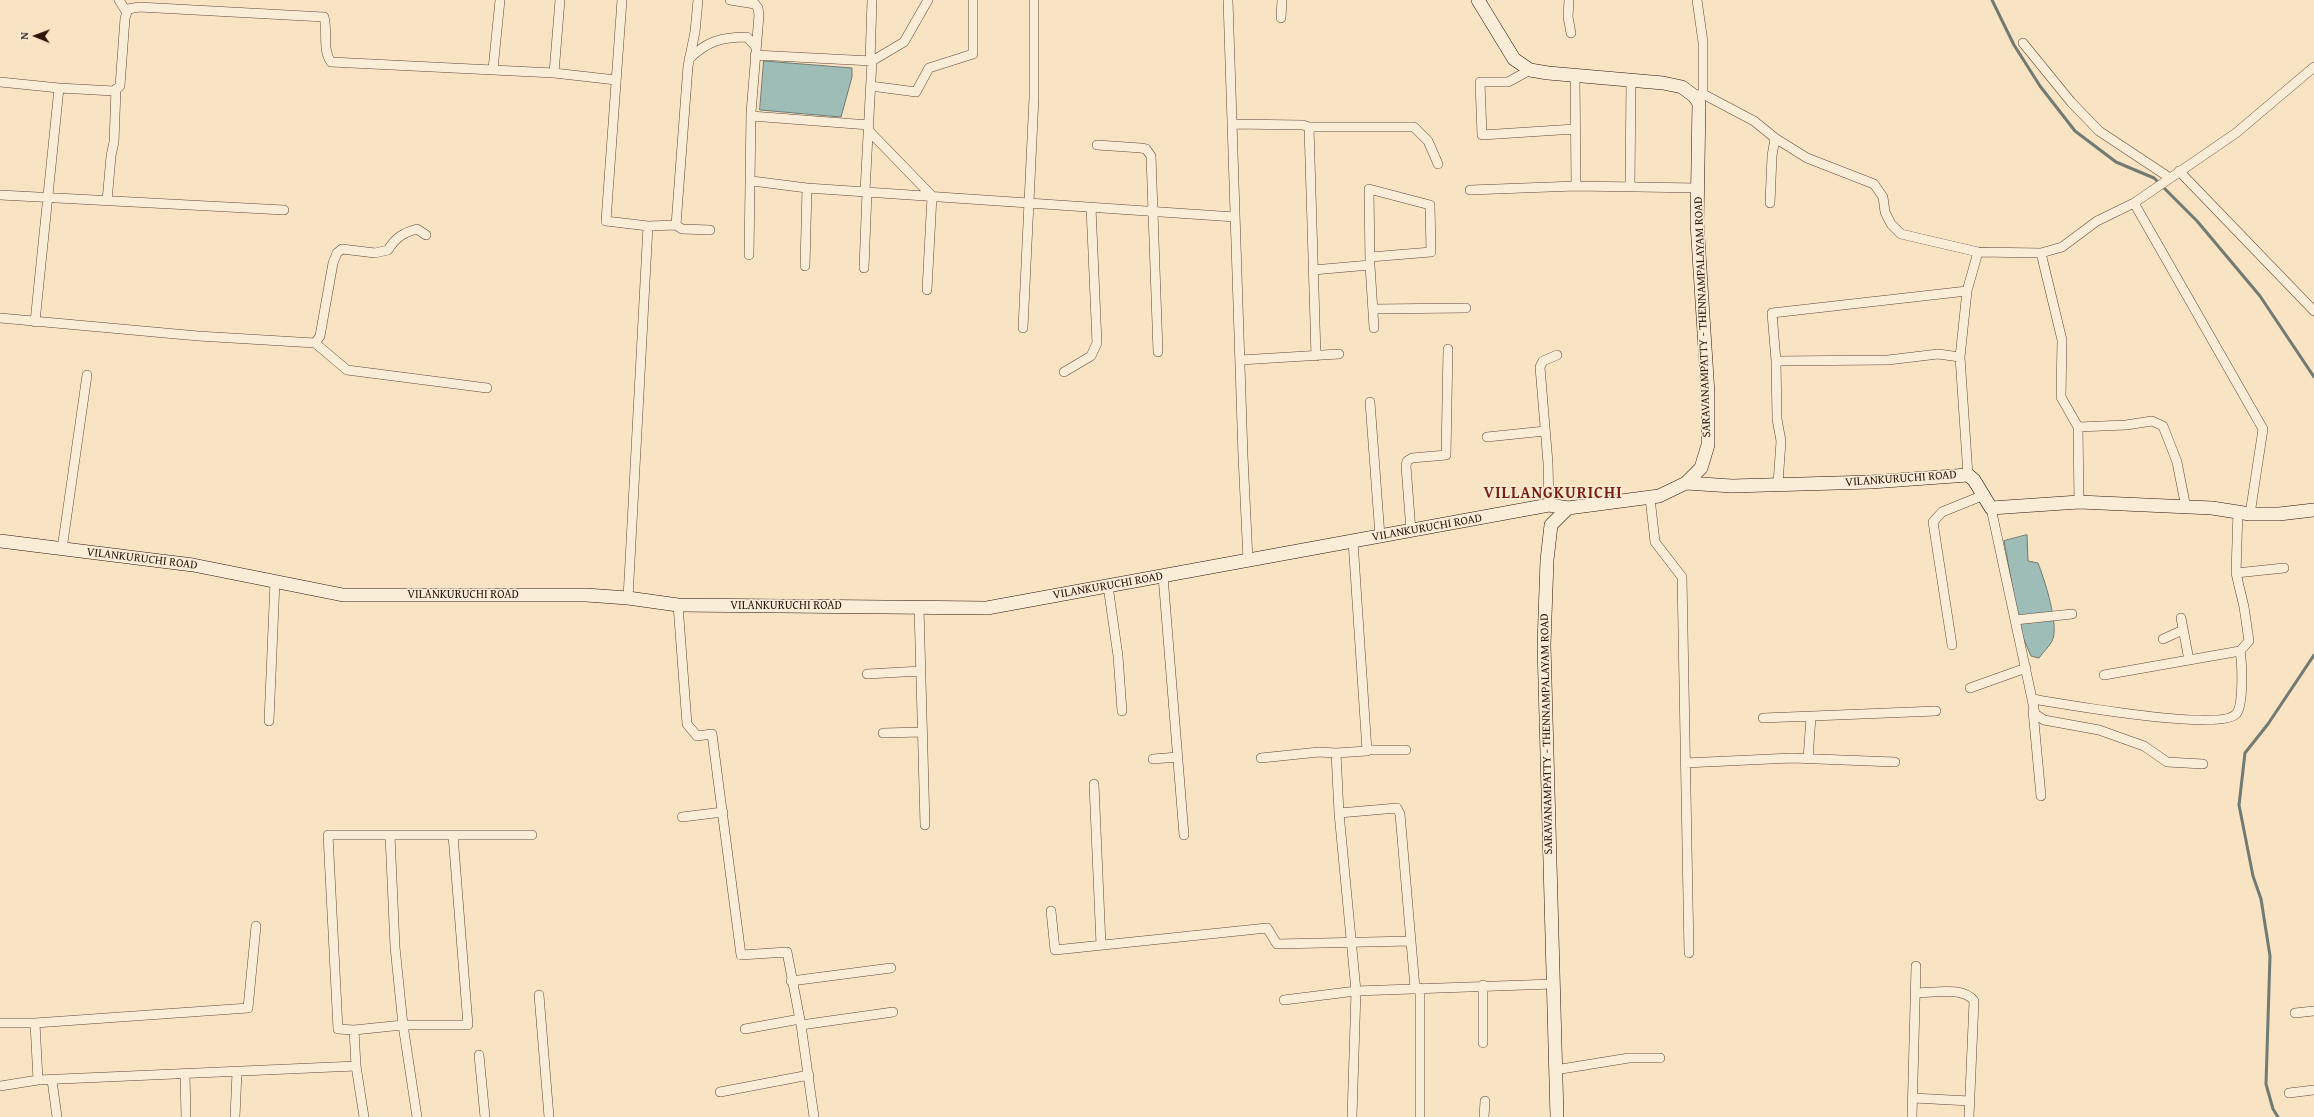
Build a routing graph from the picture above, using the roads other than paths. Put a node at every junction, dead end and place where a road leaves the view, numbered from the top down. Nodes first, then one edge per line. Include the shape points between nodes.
1 (119, 0) edge
2 (500, 0) edge
3 (560, 0) edge
4 (622, 0) edge
5 (698, 0) edge
6 (730, 0) edge
7 (872, 0) edge
8 (928, 0) edge
9 (973, 0) edge
10 (1034, 0) edge
11 (1228, 0) edge
12 (1282, 0) edge
13 (1478, 0) edge
14 (1569, 0) edge
15 (1697, 0) edge
16 (128, 9) junction
17 (1281, 18) dead end
18 (1571, 33) dead end
19 (2024, 43) dead end
20 (756, 51) junction
21 (689, 59) junction
22 (871, 61) junction
23 (2314, 67) edge
24 (493, 69) junction
25 (1530, 70) junction
26 (554, 73) junction
27 (1575, 75) junction
28 (616, 80) junction
29 (1631, 80) junction
30 (0, 82) edge
31 (871, 86) junction
32 (59, 88) junction
33 (116, 89) junction
34 (1699, 95) junction
35 (751, 116) junction
36 (1232, 124) junction
37 (868, 127) junction
38 (1309, 127) junction
39 (1576, 129) junction
40 (1775, 138) junction
41 (1097, 145) dead end
42 (1438, 164) dead end
43 (2179, 171) junction
44 (2170, 178) junction
45 (752, 181) junction
46 (1576, 186) junction
47 (1630, 186) junction
48 (807, 188) junction
49 (1698, 188) junction
50 (1470, 190) dead end
51 (866, 192) junction
52 (0, 195) edge
53 (932, 196) junction
54 (48, 198) junction
55 (107, 201) junction
56 (1027, 203) junction
57 (1770, 203) dead end
58 (2134, 203) junction
59 (1092, 207) junction
60 (284, 210) dead end
61 (1152, 211) junction
62 (1235, 217) junction
63 (676, 225) junction
64 (648, 226) junction
65 (710, 230) dead end
66 (426, 235) dead end
67 (1978, 252) junction
68 (2041, 253) junction
69 (749, 255) dead end
70 (1370, 261) junction
71 (805, 266) dead end
72 (864, 268) dead end
73 (1313, 270) junction
74 (927, 290) dead end
75 (1967, 291) junction
76 (1466, 308) dead end
77 (1373, 310) junction
78 (2314, 311) edge
79 (0, 318) edge
80 (35, 322) junction
81 (1023, 328) dead end
82 (1374, 328) dead end
83 (315, 343) junction
84 (1448, 349) dead end
85 (1158, 352) dead end
86 (1339, 354) dead end
87 (1557, 355) dead end
88 (1316, 356) junction
89 (1960, 357) junction
90 (1240, 360) junction
91 (1776, 361) junction
92 (1064, 372) dead end
93 (87, 375) dead end
94 (487, 388) dead end
95 (1370, 402) dead end
96 (2078, 427) junction
97 (1545, 431) junction
98 (1487, 437) dead end
99 (1968, 475) junction
100 (1686, 484) junction
101 (1778, 484) junction
102 (1984, 495) junction
103 (1650, 498) junction
104 (2079, 502) junction
105 (1549, 505) junction
106 (1568, 508) junction
107 (1991, 508) junction
108 (2186, 508) junction
109 (2314, 510) edge
110 (2238, 511) junction
111 (2250, 514) junction
112 (1411, 530) junction
113 (1380, 536) junction
114 (0, 541) edge
115 (1353, 541) junction
116 (62, 549) junction
117 (1248, 560) junction
118 (2284, 568) dead end
119 (2236, 573) junction
120 (1163, 576) junction
121 (275, 581) junction
122 (1108, 586) junction
123 (628, 598) junction
124 (678, 605) junction
125 (919, 607) junction
126 (2072, 614) dead end
127 (2181, 618) dead end
128 (2015, 620) junction
129 (2183, 630) junction
130 (2163, 639) dead end
131 (1952, 645) dead end
132 (2240, 651) junction
133 (2189, 660) junction
134 (2026, 668) junction
135 (920, 671) junction
136 (867, 674) dead end
137 (2104, 675) dead end
138 (1970, 688) dead end
139 (2032, 699) junction
140 (1122, 711) dead end
141 (1936, 711) dead end
142 (1811, 717) junction
143 (1763, 718) dead end
144 (269, 721) dead end
145 (922, 732) junction
146 (883, 733) dead end
147 (1367, 750) junction
148 (1406, 750) dead end
149 (1336, 753) junction
150 (1178, 757) junction
151 (1261, 758) dead end
152 (1153, 759) dead end
153 (1808, 759) junction
154 (1895, 762) dead end
155 (1685, 763) junction
156 (2204, 764) dead end
157 (1094, 784) dead end
158 (2041, 796) dead end
159 (722, 812) junction
160 (1340, 813) junction
161 (682, 817) dead end
162 (925, 825) dead end
163 (390, 834) junction
164 (453, 835) junction
165 (532, 835) dead end
166 (1184, 835) dead end
167 (1051, 911) dead end
168 (256, 926) dead end
169 (1411, 941) junction
170 (1352, 942) junction
171 (1100, 945) junction
172 (1689, 953) dead end
173 (1916, 966) dead end
174 (891, 968) dead end
175 (792, 982) junction
176 (1553, 984) junction
177 (1483, 985) junction
178 (1418, 988) junction
179 (1356, 991) junction
180 (1916, 993) junction
181 (539, 995) dead end
182 (1284, 1000) dead end
183 (2314, 1011) edge
184 (893, 1012) dead end
185 (2295, 1013) dead end
186 (801, 1022) junction
187 (0, 1023) edge
188 (35, 1023) junction
189 (404, 1026) junction
190 (745, 1029) dead end
191 (354, 1030) junction
192 (1483, 1043) dead end
193 (479, 1055) dead end
194 (1660, 1058) dead end
195 (356, 1066) junction
196 (1556, 1070) junction
197 (237, 1072) junction
198 (185, 1074) junction
199 (809, 1075) junction
200 (38, 1080) junction
201 (52, 1080) junction
202 (0, 1086) edge
203 (2314, 1090) edge
204 (720, 1092) dead end
205 (2289, 1093) dead end
206 (1913, 1098) junction
207 (1485, 1101) dead end
208 (1970, 1101) junction
209 (57, 1117) edge
210 (186, 1117) edge
211 (235, 1117) edge
212 (364, 1117) edge
213 (417, 1117) edge
214 (485, 1117) edge
215 (549, 1117) edge
216 (814, 1117) edge
217 (1352, 1117) edge
218 (1420, 1117) edge
219 (1484, 1117) edge
220 (1557, 1117) edge
221 (1912, 1117) edge
222 (1969, 1117) edge

1 - 16 street via 126,11
2 - 24 street
3 - 26 street
4 - 28 street
5 - 21 street
6 - 20 street via 755,4 758,8
7 - 22 street
8 - 22 street via 904,42
9 - 31 street via 973,54 929,68 916,92
10 - 56 street via 1034,97
11 - 36 street
12 - 17 street
13 - 25 main road via 1514,59
14 - 18 street via 1568,17
15 - 34 street via 1703,42
16 - 24 street via 139,7 324,17 327,26 326,55 331,62
16 - 33 street via 125,18 120,86
19 - 44 street via 2071,102 2099,131
20 - 21 street via 747,37 722,37
20 - 22 street
20 - 35 street
21 - 63 street
22 - 31 street
23 - 43 street via 2236,133
24 - 26 street
25 - 27 main road
25 - 39 street via 1508,82 1480,82 1482,135
26 - 28 street
27 - 29 main road
27 - 39 street
28 - 64 street via 605,218 608,221
29 - 34 main road via 1682,87
29 - 47 street
30 - 32 street
31 - 37 street
32 - 33 street via 114,91
32 - 54 street
33 - 55 street via 114,142
34 - 40 street via 1754,121
34 - 49 main road, SARAVANAMPATTY - THENNAMPALAYAM ROAD
35 - 37 street
35 - 45 street
36 - 38 street
36 - 62 street
37 - 51 street
37 - 53 street
38 - 42 street via 1414,127 1428,141
38 - 73 street
39 - 46 street
40 - 57 street
40 - 67 street via 1807,158 1874,184 1884,197 1885,212 1891,224 1902,234
41 - 61 street via 1141,148 1149,152
43 - 44 street
43 - 78 street
44 - 58 street
45 - 48 street
45 - 69 street
46 - 47 street
46 - 50 street
47 - 49 street
48 - 51 street
48 - 71 street
49 - 100 main road, SARAVANAMPATTY - THENNAMPALAYAM ROAD via 1708,445 1701,468
51 - 53 street
51 - 72 street
52 - 54 street
53 - 56 street
53 - 74 street
54 - 55 street
54 - 80 street
55 - 60 street
56 - 59 street
56 - 81 street
58 - 68 street via 2097,222 2062,248
58 - 111 street via 2263,429
59 - 61 street
59 - 92 street via 1097,343 1091,356
61 - 62 street
61 - 85 street
62 - 90 street
63 - 64 street
63 - 65 street via 682,229
64 - 123 street
66 - 83 street via 417,229 396,237 388,250 375,253 342,249 337,253 320,336
67 - 68 street
67 - 75 street
68 - 96 street via 2062,340 2061,398
70 - 70 street via 1370,189 1430,205 1431,252
70 - 73 street
70 - 77 street
73 - 88 street
75 - 89 street
75 - 91 street via 1772,313
76 - 77 street
77 - 82 street
79 - 80 street
80 - 83 street
83 - 94 street via 347,370
84 - 112 street via 1446,455 1412,458 1408,461 1406,466
86 - 88 street
87 - 97 street via 1543,361 1540,366
88 - 90 street
89 - 91 street via 1938,354 1888,360
89 - 99 street
90 - 117 street
91 - 101 street via 1777,419 1781,441
93 - 116 street
95 - 113 street
96 - 104 street
96 - 108 street via 2152,421 2163,426 2177,462
97 - 98 street
97 - 105 street
99 - 101 main road, VILANKURUCHI ROAD via 1870,482
99 - 102 main road, VILANKURUCHI ROAD
100 - 101 main road, VILANKURUCHI ROAD
100 - 103 main road, SARAVANAMPATTY - THENNAMPALAYAM ROAD
102 - 107 main road, VILANKURUCHI ROAD
102 - 131 street via 1942,512 1933,522
103 - 106 main road, SARAVANAMPATTY - THENNAMPALAYAM ROAD
103 - 155 street via 1655,542 1682,577
104 - 107 main road
104 - 108 main road
105 - 106 main road, VILANKURUCHI ROAD
105 - 112 main road, VILANKURUCHI ROAD
106 - 176 main road, SARAVANAMPATTY - THENNAMPALAYAM ROAD via 1552,525 1547,560 1544,645
107 - 128 street
108 - 110 main road
109 - 111 main road
110 - 111 main road
110 - 119 street
112 - 113 main road, VILANKURUCHI ROAD
113 - 115 main road, VILANKURUCHI ROAD
114 - 116 main road, VILANKURUCHI ROAD
115 - 117 main road, VILANKURUCHI ROAD
115 - 147 street
116 - 121 main road, VILANKURUCHI ROAD via 193,564
117 - 120 main road, VILANKURUCHI ROAD
118 - 119 street
119 - 132 street via 2249,641
120 - 122 main road, VILANKURUCHI ROAD
120 - 150 street
121 - 123 main road, VILANKURUCHI ROAD via 343,595 586,595
121 - 144 street
122 - 125 main road, VILANKURUCHI ROAD via 987,608
122 - 140 street via 1118,656
123 - 124 main road, VILANKURUCHI ROAD
124 - 125 main road, VILANKURUCHI ROAD
124 - 159 street via 687,724 697,736 712,734
125 - 135 street
126 - 128 street
127 - 129 street
128 - 134 street
129 - 130 street
129 - 133 street
132 - 133 street
132 - 139 street via 2240,705 2237,713 2229,718 2203,721 2132,714
133 - 137 street
134 - 138 street
134 - 139 street
135 - 136 street
135 - 145 street
139 - 156 street via 2035,714 2044,720 2099,730 2144,746 2167,762
139 - 158 street
141 - 142 street
142 - 143 street
142 - 153 street
145 - 146 street
145 - 162 street
147 - 148 street
147 - 149 street
149 - 151 street via 1319,752
149 - 160 street
150 - 152 street
150 - 166 street
153 - 154 street
153 - 155 street
155 - 172 street
157 - 171 street
159 - 161 street
159 - 175 street via 741,955 787,952
160 - 169 street via 1397,808 1400,814
160 - 170 street
163 - 164 street
163 - 189 street via 394,946
163 - 191 street via 328,835 338,1029
164 - 165 street
164 - 189 street via 468,1025
167 - 171 street via 1055,950
168 - 188 street via 248,1008
169 - 170 street
169 - 178 street
170 - 171 street via 1277,944 1267,928
170 - 179 street
173 - 180 street
174 - 175 street
175 - 186 street
176 - 177 street
176 - 196 main road, SARAVANAMPATTY - THENNAMPALAYAM ROAD
177 - 178 street
177 - 192 street
178 - 179 street
178 - 218 street
179 - 182 street
179 - 217 street
180 - 206 street
180 - 208 street via 1963,992 1974,1001
181 - 215 street
183 - 185 street
184 - 186 street
186 - 190 street
186 - 199 street
187 - 188 street
188 - 200 street
189 - 191 street
189 - 213 street
191 - 195 street
193 - 214 street
194 - 196 street via 1629,1058
195 - 197 street
195 - 212 street
196 - 220 main road, SARAVANAMPATTY - THENNAMPALAYAM ROAD
197 - 198 street
197 - 211 street
198 - 201 street
198 - 210 street
199 - 204 street
199 - 216 street
200 - 201 street
200 - 202 street
201 - 209 street
203 - 205 street
206 - 208 street
206 - 221 street
207 - 219 street
208 - 222 street

